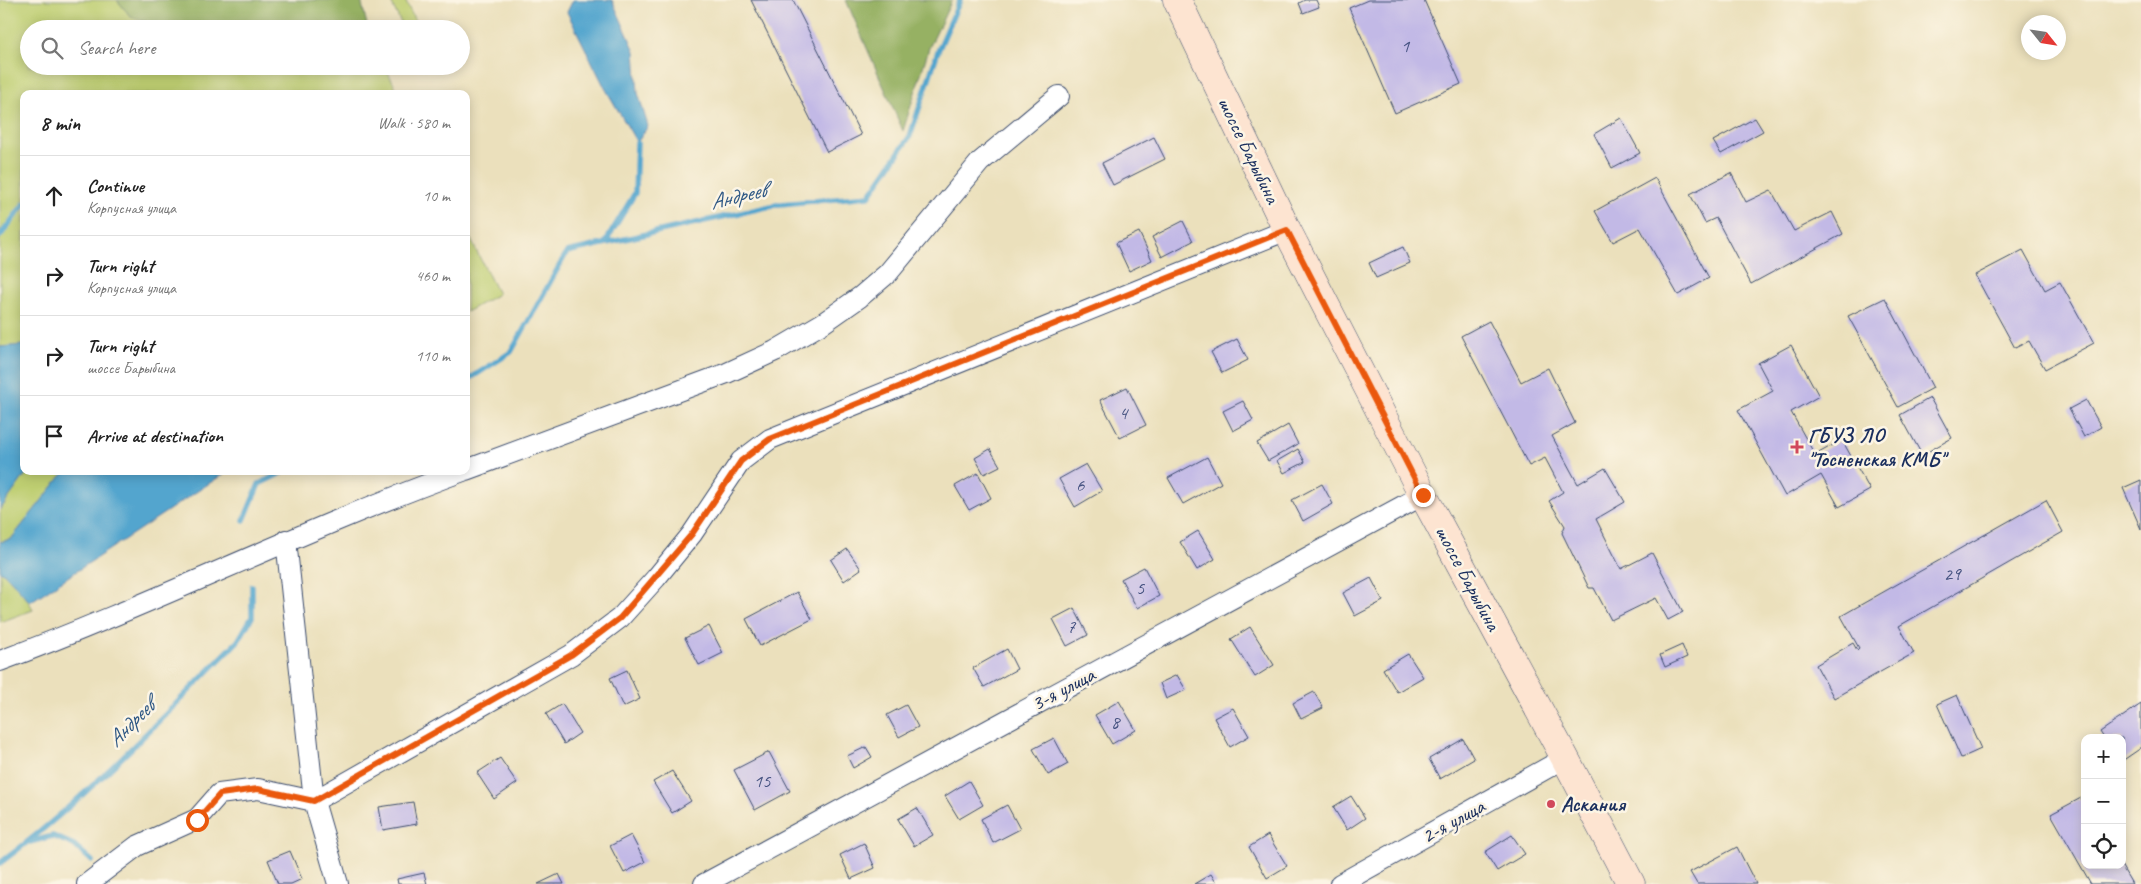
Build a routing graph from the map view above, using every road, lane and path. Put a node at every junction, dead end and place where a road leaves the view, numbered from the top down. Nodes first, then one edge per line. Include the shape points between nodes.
1 (1177, 0) edge
2 (1059, 96) dead end
3 (1287, 230) junction
4 (470, 469) edge
5 (453, 475) edge
6 (1423, 495) junction
7 (286, 540) junction
8 (0, 661) edge
9 (1566, 758) junction
10 (314, 801) junction
11 (87, 884) edge
12 (338, 884) edge
13 (704, 884) edge
14 (1340, 884) edge
15 (1631, 884) edge

1 - 3 main road, шоссе Барыбина
2 - 4 street via 980,162 888,273 823,323 728,373
3 - 6 main road, шоссе Барыбина
3 - 10 street via 770,439 741,461 692,534 620,618 571,655
5 - 7 street
6 - 9 main road, шоссе Барыбина
6 - 13 street, 3-я улица
7 - 8 street via 94,626
7 - 10 street
9 - 14 street, 2-я улица
9 - 15 main road, шоссе Барыбина
10 - 11 street via 258,789 220,794 197,820 137,846
10 - 12 street

